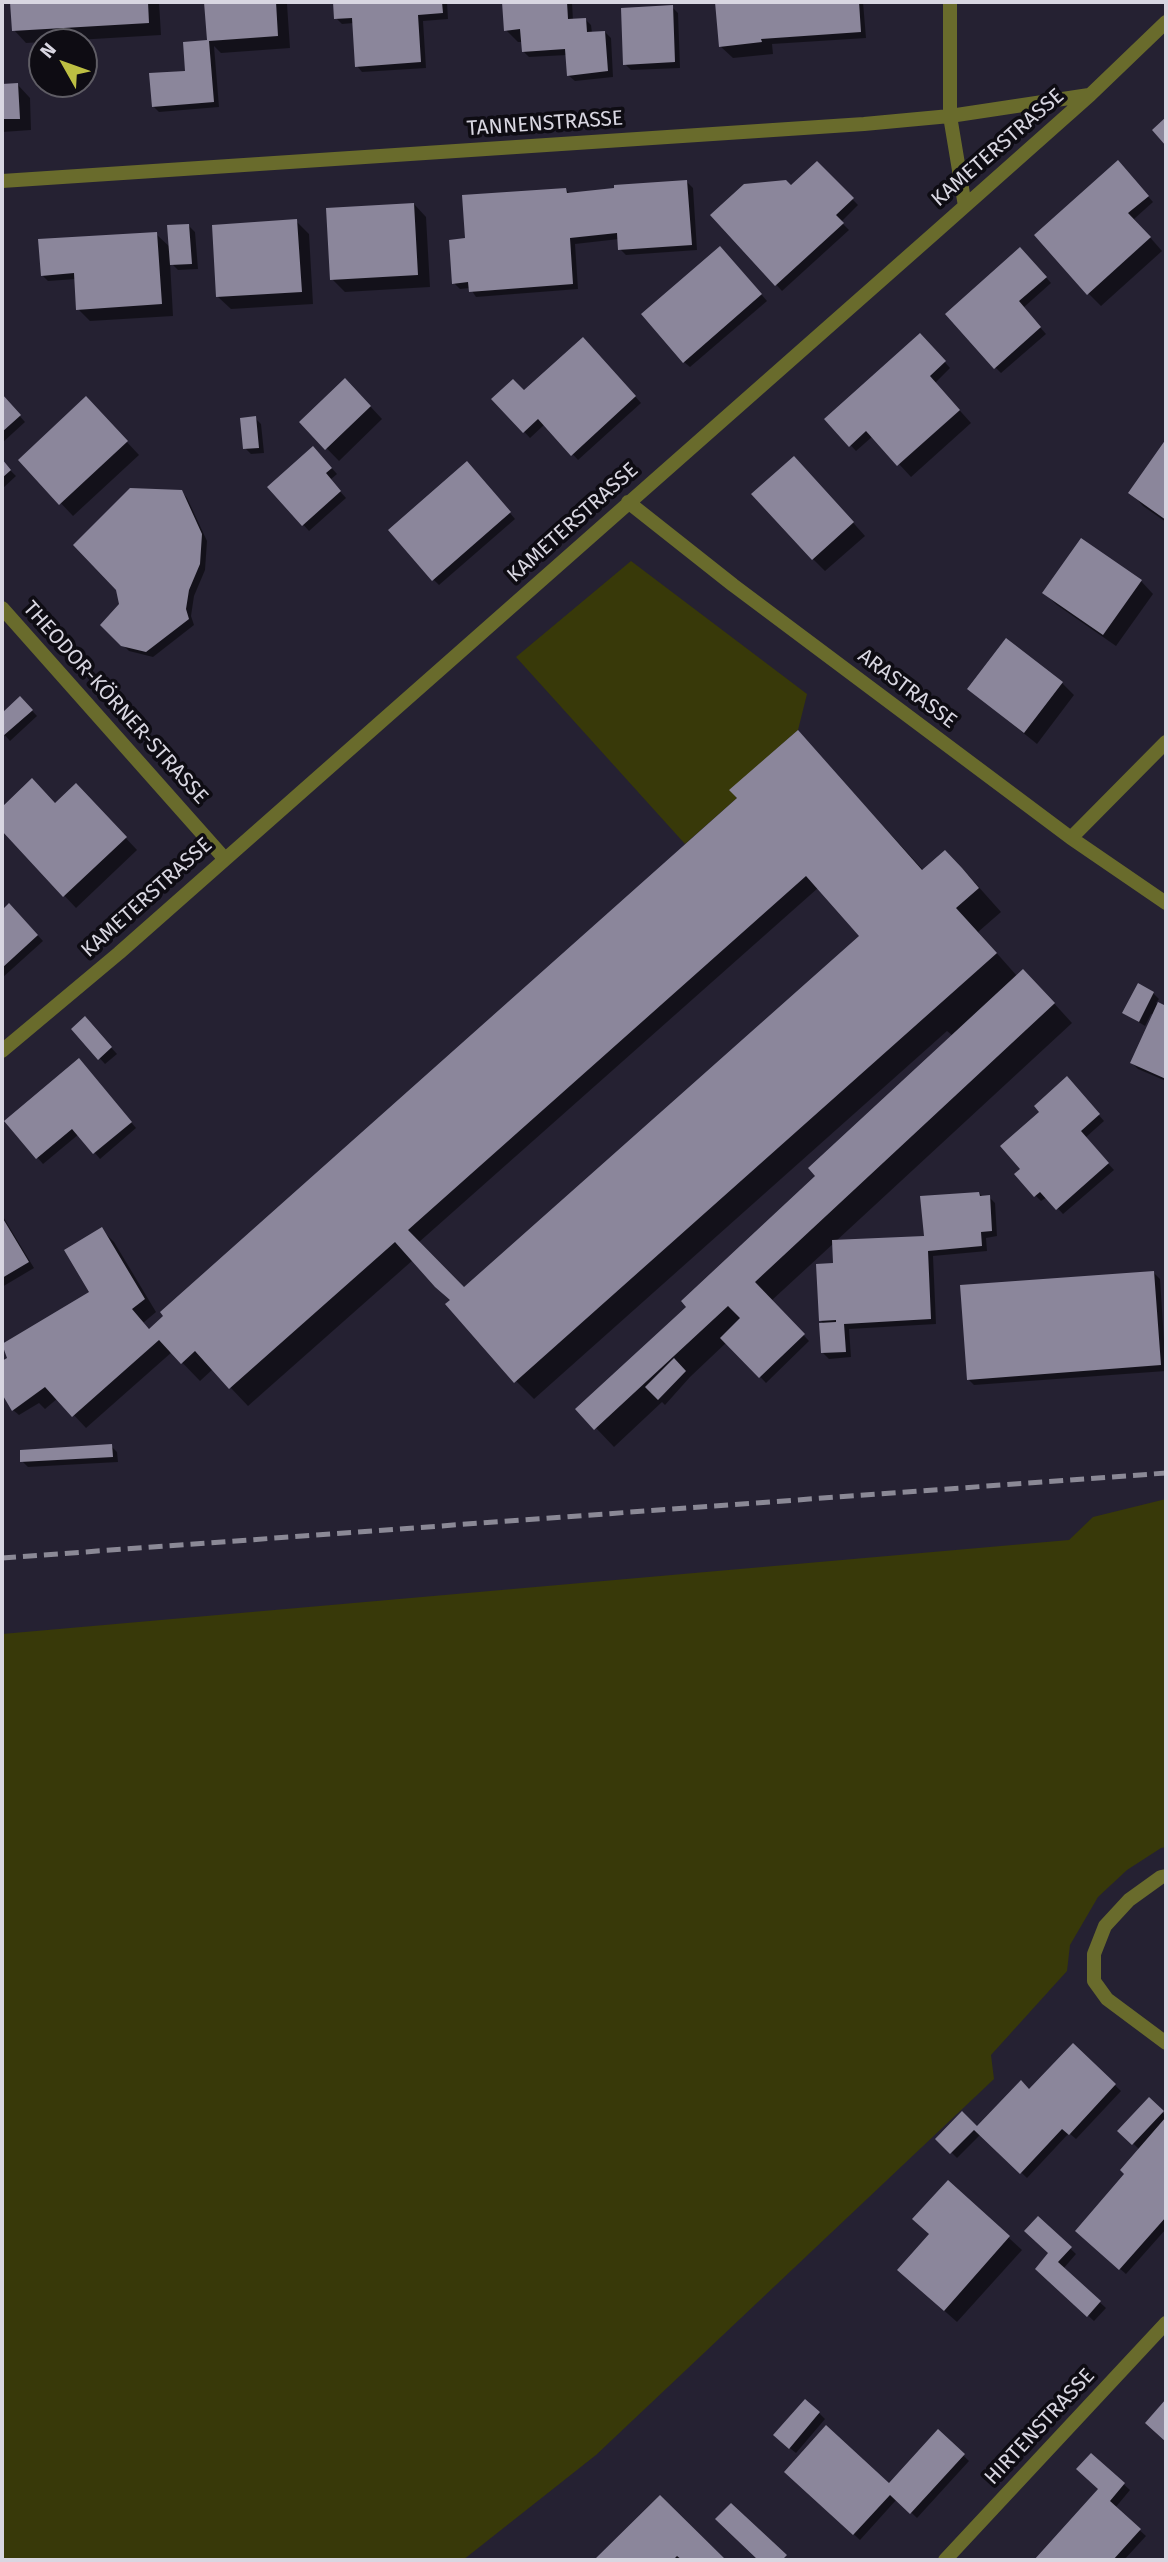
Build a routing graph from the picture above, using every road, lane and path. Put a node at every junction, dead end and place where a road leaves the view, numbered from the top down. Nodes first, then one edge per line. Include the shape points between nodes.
1 (950, 2) edge
2 (1166, 22) edge
3 (1090, 95) junction
4 (950, 116) junction
5 (2, 181) edge
6 (965, 206) junction
7 (628, 502) junction
8 (2, 608) edge
9 (1166, 743) edge
10 (1071, 838) junction
11 (225, 858) junction
12 (1166, 903) edge
13 (2, 1051) edge
14 (1166, 1876) edge
15 (1166, 2043) edge
16 (1166, 2323) edge
17 (945, 2560) edge

1 - 4 street
2 - 3 street, KAMETERSTRASSE
3 - 4 street, TANNENSTRASSE
3 - 6 street, KAMETERSTRASSE
4 - 5 street, TANNENSTRASSE
4 - 6 street
6 - 7 street, KAMETERSTRASSE
7 - 10 street, ARASTRASSE
7 - 11 street, KAMETERSTRASSE
8 - 11 street, THEODOR-KÖRNER-STRASSE
9 - 10 street
10 - 12 street, ARASTRASSE
11 - 13 street, KAMETERSTRASSE
14 - 15 street via 1129,1900 1105,1926 1094,1954 1094,1981 1107,1999
16 - 17 street, HIRTENSTRASSE

